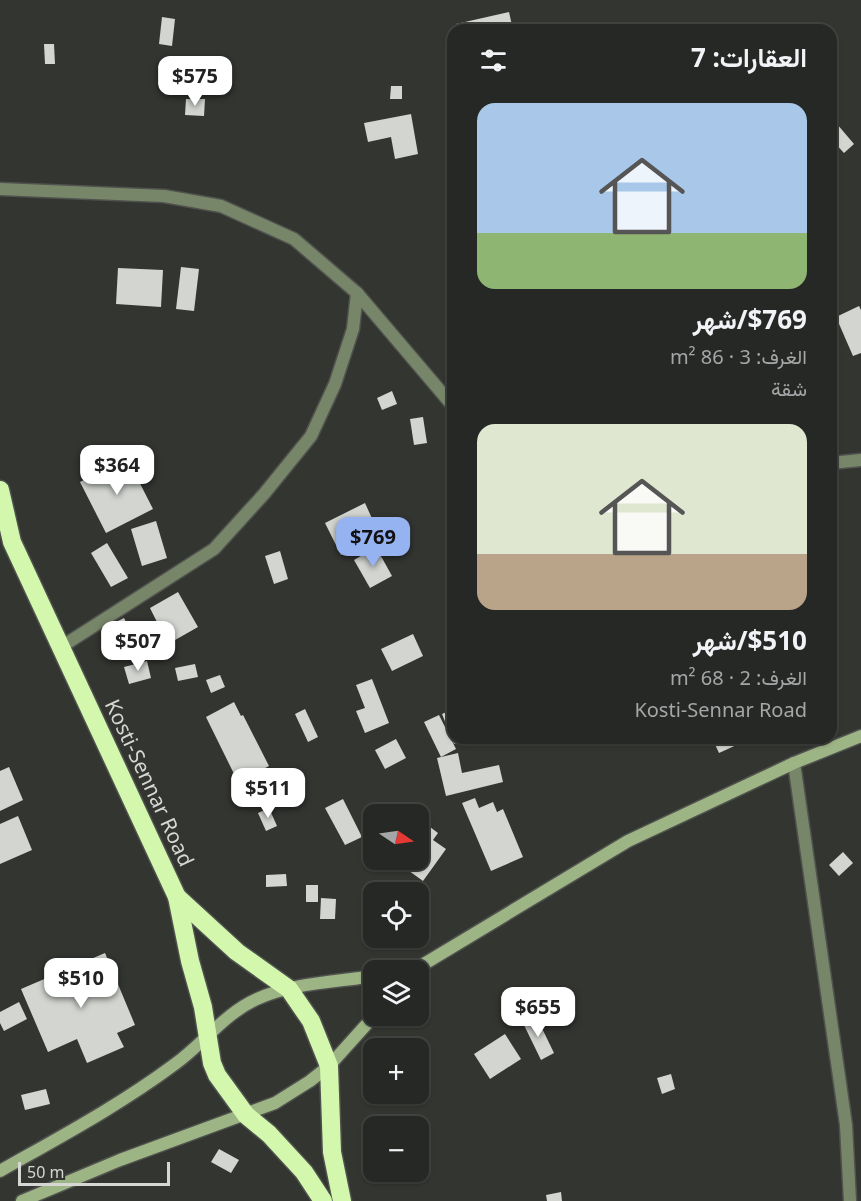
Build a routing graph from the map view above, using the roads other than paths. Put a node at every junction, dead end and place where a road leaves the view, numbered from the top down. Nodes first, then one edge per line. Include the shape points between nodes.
1 (0, 189) edge
2 (357, 293) junction
3 (447, 399) edge
4 (861, 460) edge
5 (837, 461) edge
6 (0, 489) edge
7 (6, 544) edge
8 (61, 647) junction
9 (861, 736) edge
10 (794, 763) junction
11 (177, 897) junction
12 (429, 960) edge
13 (363, 978) edge
14 (289, 989) junction
15 (365, 1026) edge
16 (207, 1038) junction
17 (329, 1066) junction
18 (246, 1115) junction
19 (0, 1171) edge
20 (22, 1201) edge
21 (323, 1201) edge
22 (342, 1201) edge
23 (850, 1201) edge

1 - 2 street via 164,196 221,207 294,239
2 - 3 street
2 - 8 street via 353,329 335,384 311,436 264,494 214,549
4 - 5 street
6 - 7 highway, Kosti-Sennar Road
7 - 8 highway, Kosti-Sennar Road
8 - 11 highway, Kosti-Sennar Road
9 - 10 street
10 - 12 street via 628,841
10 - 23 street via 846,1125
11 - 14 highway, Kosti-Sennar Road via 237,952
11 - 16 highway, Kosti-Sennar Road
13 - 14 street
14 - 16 street via 257,999
14 - 17 highway, Kosti-Sennar Road via 311,1021
15 - 17 street
16 - 18 highway, Kosti-Sennar Road via 217,1075
16 - 19 street via 114,1107
17 - 18 street via 288,1095
17 - 22 highway, Kosti-Sennar Road via 332,1152
18 - 20 street via 120,1160
18 - 21 highway, Kosti-Sennar Road via 304,1172

